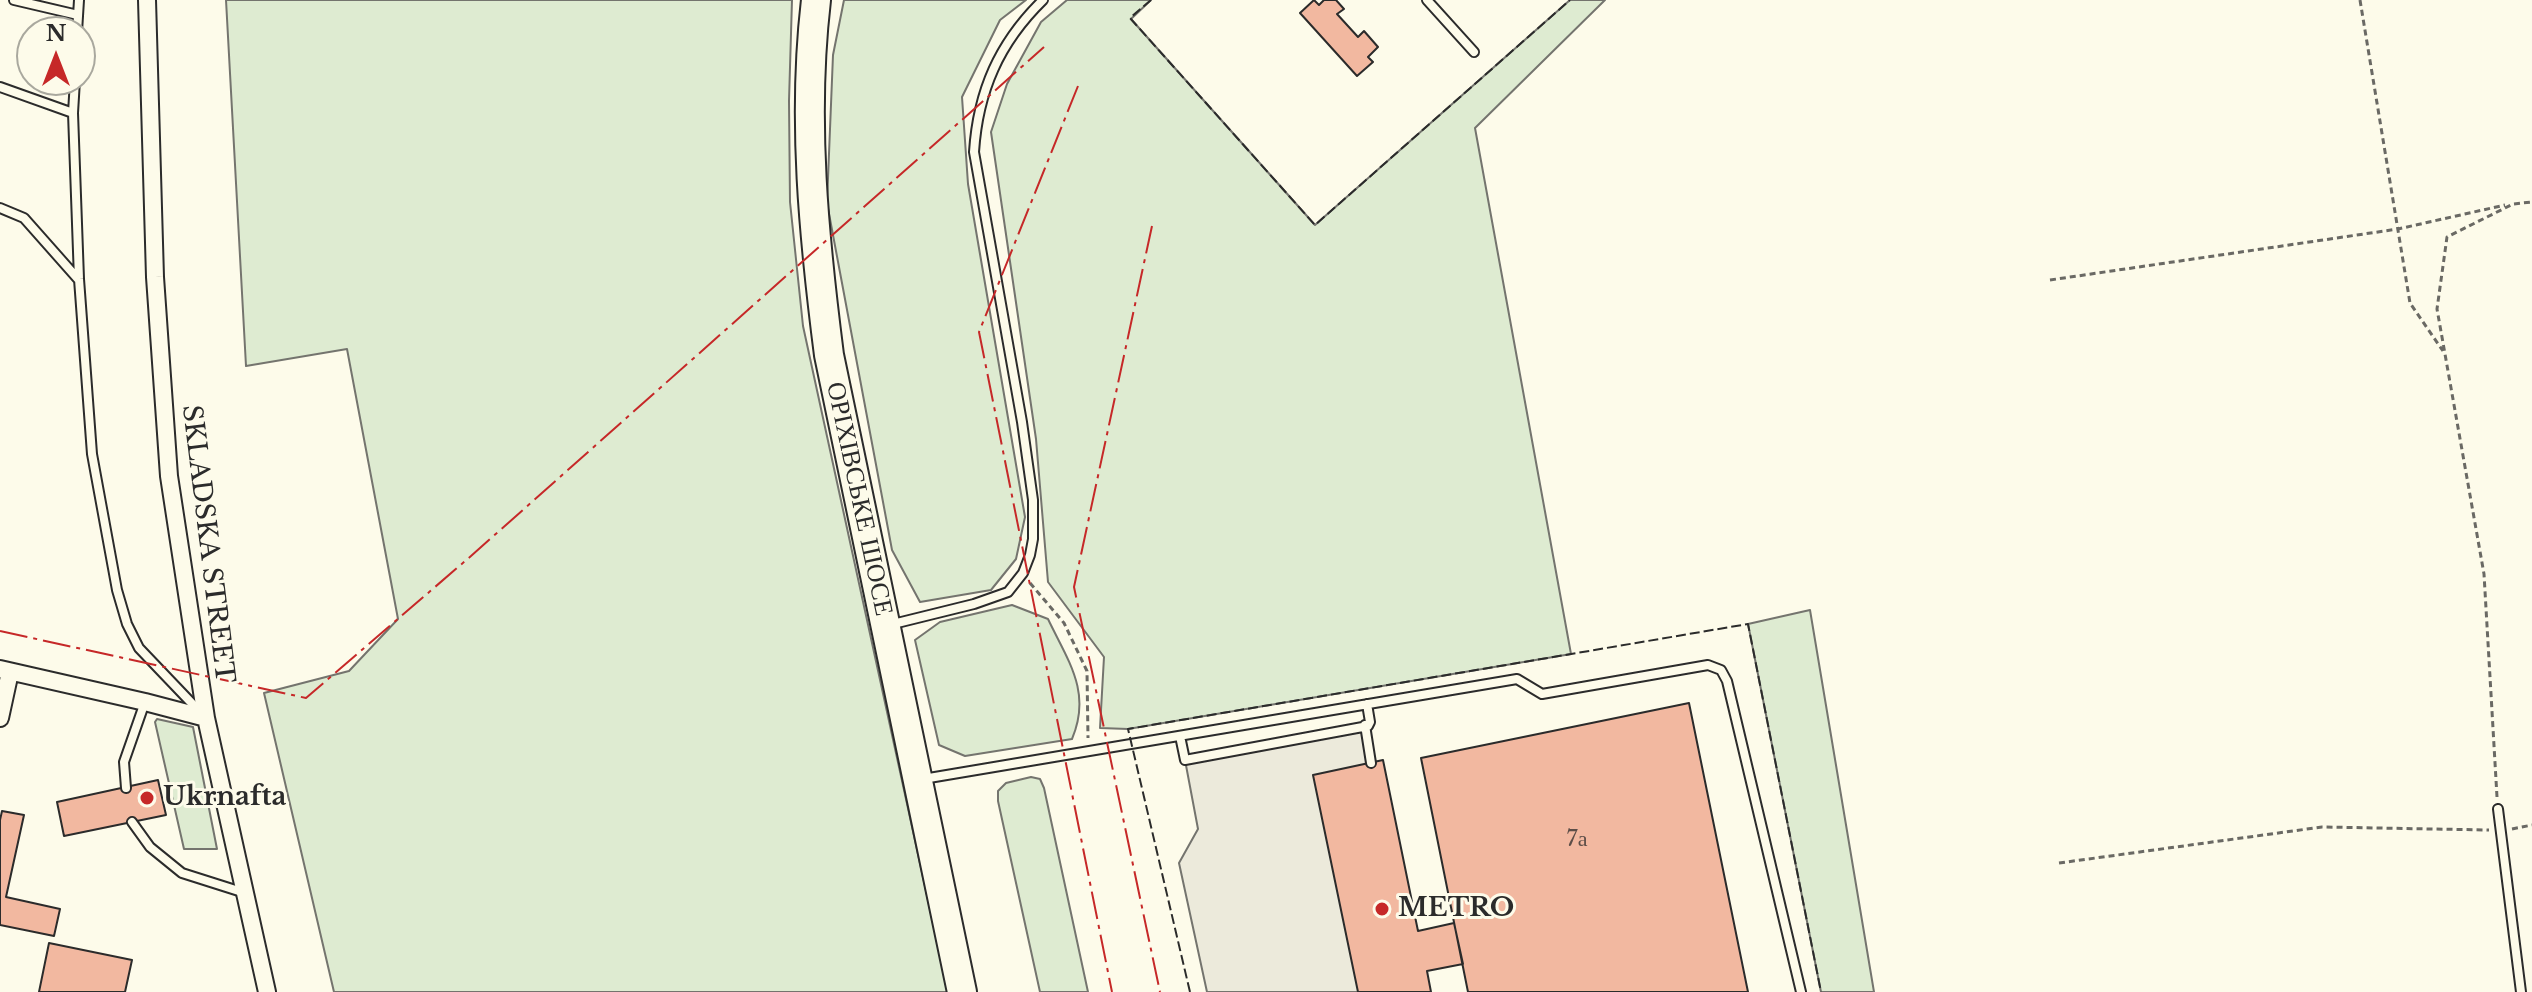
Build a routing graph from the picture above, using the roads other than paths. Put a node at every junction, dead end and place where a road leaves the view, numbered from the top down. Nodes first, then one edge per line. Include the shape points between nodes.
1 (14, 0) edge
2 (79, 0) edge
3 (147, 0) edge
4 (816, 0) edge
5 (1043, 0) edge
6 (1427, 0) edge
7 (78, 15) joint
8 (1474, 52) dead end
9 (0, 87) edge
10 (74, 96) edge
11 (73, 113) junction
12 (0, 208) edge
13 (79, 279) junction
14 (886, 625) junction
15 (5, 670) edge
16 (145, 702) junction
17 (1367, 704) junction
18 (0, 718) edge
19 (206, 718) junction
20 (1365, 725) junction
21 (1180, 736) junction
22 (1371, 763) dead end
23 (918, 780) junction
24 (126, 788) dead end
25 (2498, 809) road end
26 (132, 822) dead end
27 (245, 893) junction
28 (267, 992) edge
29 (962, 992) edge
30 (1801, 992) edge
31 (2521, 992) edge

1 - 7 lane
2 - 7 lane
3 - 19 street, SKLADSKA STREET via 155,277 169,476
4 - 14 highway, ОРІХІВСЬКЕ ШОСЕ via 810,109 816,251 829,355
5 - 14 lane via 1008,42 986,84 974,152 1033,500 1030,555 1008,592
6 - 8 lane
9 - 11 lane
10 - 11 lane
11 - 13 lane
12 - 13 lane via 24,218
13 - 19 lane via 92,454 117,590 139,648
14 - 23 highway, ОРІХІВСЬКЕ ШОСЕ
15 - 16 street
15 - 18 street
16 - 19 street
16 - 24 lane via 124,762
17 - 20 lane via 1370,722
17 - 21 lane
17 - 30 lane via 1517,679 1542,694 1708,665 1721,670
19 - 27 street, SKLADSKA STREET
20 - 21 lane via 1185,760
20 - 22 lane
21 - 23 lane
23 - 29 highway, ОРІХІВСЬКЕ ШОСЕ
25 - 31 lane
26 - 27 lane via 150,847 182,873
27 - 28 street, SKLADSKA STREET

